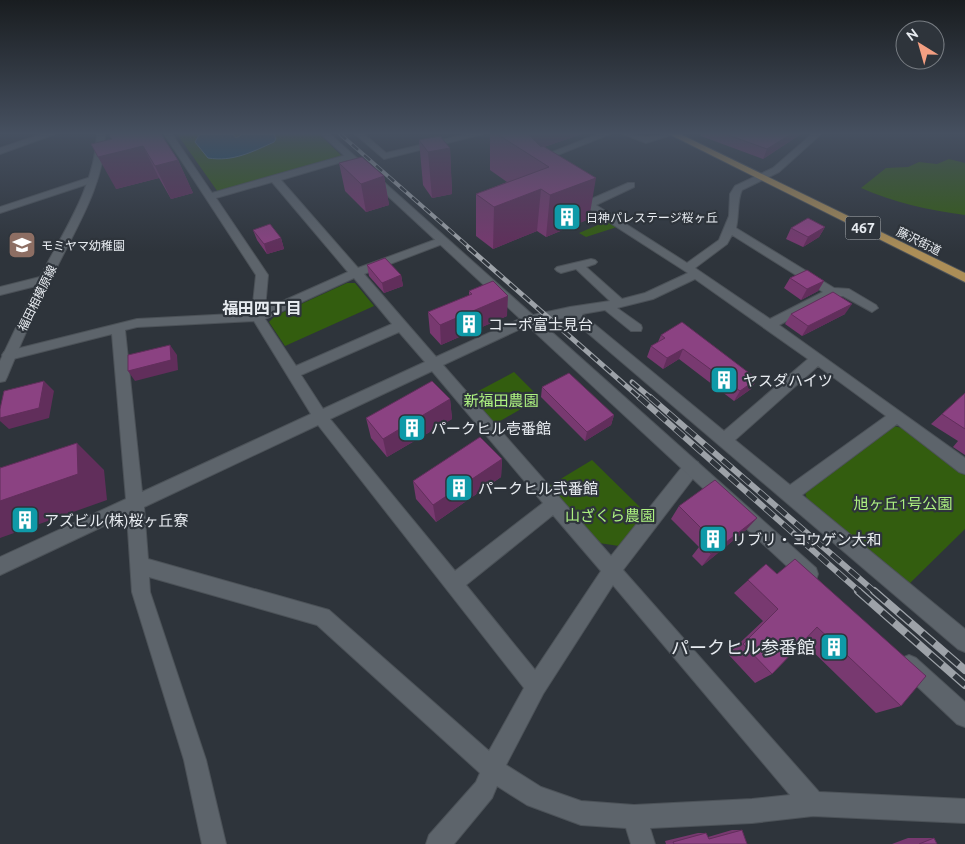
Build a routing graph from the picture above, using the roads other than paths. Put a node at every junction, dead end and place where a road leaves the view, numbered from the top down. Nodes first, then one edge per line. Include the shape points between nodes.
1 (191, 173) edge
2 (290, 173) edge
3 (367, 173) edge
4 (752, 173) edge
5 (770, 173) edge
6 (95, 175) joint
7 (274, 178) junction
8 (761, 178) junction
9 (631, 185) dead end
10 (561, 187) edge
11 (210, 197) junction
12 (588, 204) junction
13 (0, 210) edge
14 (730, 229) junction
15 (441, 241) junction
16 (591, 262) dead end
17 (578, 265) junction
18 (561, 269) dead end
19 (692, 271) junction
20 (356, 273) junction
21 (965, 278) edge
22 (44, 280) junction
23 (0, 291) edge
24 (832, 292) junction
25 (613, 305) junction
26 (872, 308) dead end
27 (570, 311) junction
28 (258, 317) junction
29 (528, 320) junction
30 (769, 324) junction
31 (400, 326) junction
32 (118, 328) junction
33 (636, 328) dead end
34 (9, 355) junction
35 (817, 358) junction
36 (433, 364) junction
37 (293, 372) junction
38 (0, 377) edge
39 (897, 416) junction
40 (320, 417) junction
41 (724, 440) junction
42 (965, 467) edge
43 (692, 468) junction
44 (790, 495) junction
45 (135, 503) junction
46 (554, 504) junction
47 (139, 565) junction
48 (0, 566) edge
49 (611, 571) junction
50 (454, 582) junction
51 (821, 585) edge
52 (965, 642) edge
53 (900, 657) edge
54 (536, 687) junction
55 (965, 716) edge
56 (493, 770) junction
57 (813, 804) junction
58 (965, 811) edge
59 (634, 817) junction
60 (214, 844) edge
61 (438, 844) edge
62 (643, 844) edge

1 - 11 street
2 - 7 street
3 - 15 street
4 - 8 highway, 藤沢街道 / 467
5 - 8 street
6 - 13 street
6 - 22 street, 福田相模原線
7 - 11 street
7 - 20 street
8 - 14 street via 738,188
8 - 21 highway, 藤沢街道 / 467
9 - 12 street
10 - 12 street
11 - 28 street via 262,274
12 - 19 street
14 - 19 street via 722,242
14 - 24 street
15 - 20 street
15 - 29 street
16 - 17 street
17 - 18 street
17 - 25 street
19 - 25 street via 649,296
19 - 30 street
20 - 28 street
20 - 31 street
22 - 23 street
22 - 34 street, 福田相模原線
24 - 26 street via 845,292
24 - 30 street
25 - 27 street
25 - 33 street
27 - 29 street
27 - 41 street
28 - 32 street via 137,323
28 - 37 street
29 - 36 street
29 - 43 street
30 - 35 street
31 - 36 street
31 - 37 street
32 - 34 street
32 - 45 street
34 - 38 street, 福田相模原線
35 - 39 street
35 - 41 street
36 - 40 street
36 - 46 street
37 - 40 street
39 - 42 street
39 - 44 street
40 - 45 street
40 - 50 street
41 - 44 street
43 - 49 street
43 - 51 street
44 - 52 street
45 - 47 street
45 - 48 street
46 - 49 street
46 - 50 street
47 - 56 street via 322,617
47 - 60 street via 141,592 195,760
49 - 54 street
49 - 57 street
50 - 54 street
53 - 55 street
54 - 56 street via 500,750
56 - 59 street via 535,797 581,813
56 - 61 street via 484,790
57 - 58 street
57 - 59 street
59 - 62 street

